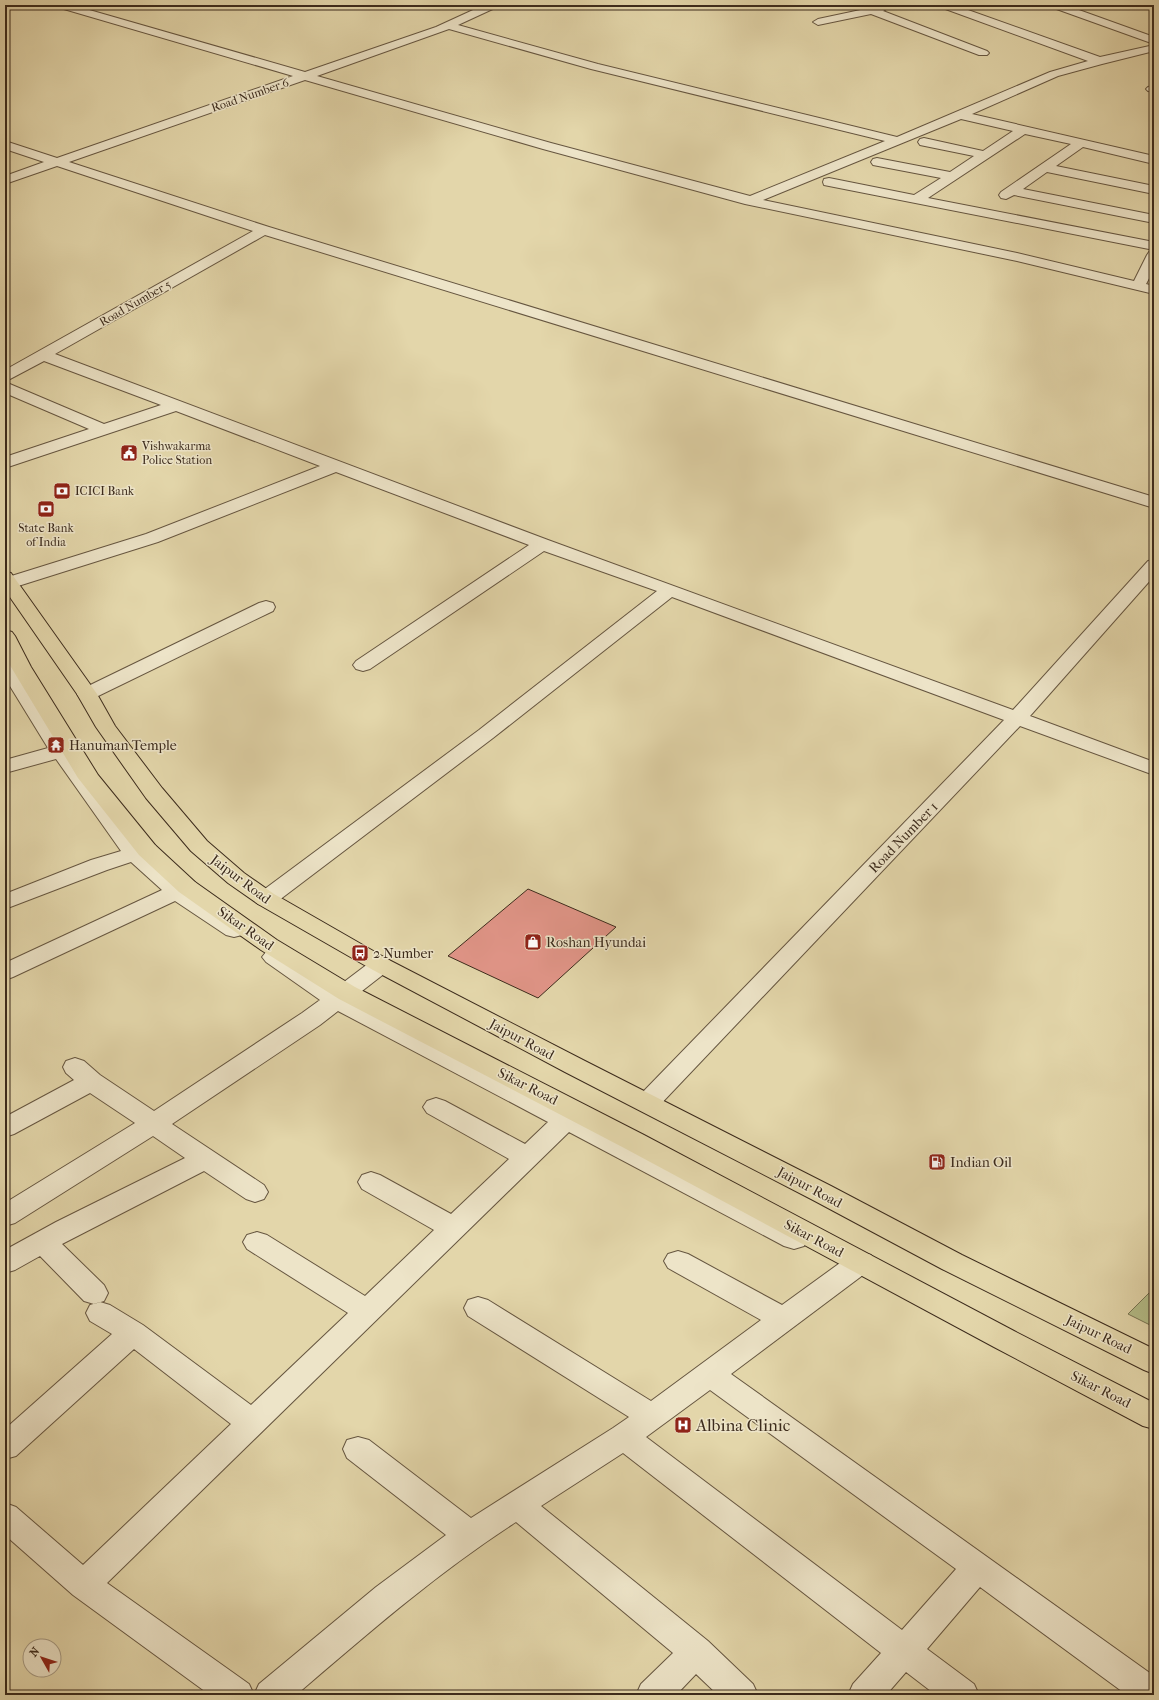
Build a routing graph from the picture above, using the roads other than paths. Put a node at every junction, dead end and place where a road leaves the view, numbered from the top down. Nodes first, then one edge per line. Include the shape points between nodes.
1 (61, 5) edge
2 (493, 5) edge
3 (894, 5) edge
4 (944, 5) edge
5 (1081, 5) edge
6 (1060, 6) edge
7 (870, 10) junction
8 (818, 22) dead end
9 (448, 25) junction
10 (1154, 41) edge
11 (1154, 48) edge
12 (983, 53) dead end
13 (1099, 61) junction
14 (307, 76) junction
15 (960, 115) junction
16 (980, 120) junction
17 (1023, 130) junction
18 (896, 140) junction
19 (924, 142) junction
20 (1081, 143) junction
21 (5, 145) edge
22 (1154, 149) edge
23 (985, 155) junction
24 (1140, 157) junction
25 (1154, 160) edge
26 (58, 162) junction
27 (877, 162) junction
28 (1045, 168) junction
29 (952, 176) junction
30 (1097, 179) junction
31 (5, 180) edge
32 (829, 182) junction
33 (1128, 185) junction
34 (1154, 190) edge
35 (1012, 191) junction
36 (917, 199) junction
37 (750, 201) junction
38 (1066, 202) junction
39 (770, 206) junction
40 (1110, 210) junction
41 (982, 212) junction
42 (1154, 219) edge
43 (264, 230) junction
44 (1154, 246) edge
45 (1154, 255) edge
46 (1138, 286) junction
47 (1154, 290) edge
48 (43, 355) junction
49 (5, 376) edge
50 (5, 387) edge
51 (178, 405) junction
52 (104, 430) junction
53 (5, 463) edge
54 (335, 466) junction
55 (1154, 503) edge
56 (542, 544) junction
57 (1154, 565) edge
58 (7, 580) edge
59 (670, 590) junction
60 (266, 607) dead end
61 (5, 636) edge
62 (363, 665) dead end
63 (10, 668) edge
64 (86, 694) junction
65 (1017, 718) junction
66 (67, 751) junction
67 (5, 767) edge
68 (1154, 769) edge
69 (141, 852) junction
70 (182, 889) junction
71 (266, 900) junction
72 (5, 902) edge
73 (381, 966) junction
74 (5, 972) edge
75 (342, 996) junction
76 (647, 1103) junction
77 (436, 1107) dead end
78 (571, 1115) junction
79 (153, 1124) junction
80 (5, 1128) edge
81 (527, 1157) junction
82 (205, 1159) junction
83 (371, 1182) dead end
84 (256, 1192) dead end
85 (5, 1216) edge
86 (453, 1228) junction
87 (43, 1242) junction
88 (257, 1242) dead end
89 (678, 1261) dead end
90 (5, 1264) edge
91 (856, 1266) junction
92 (478, 1308) dead end
93 (367, 1311) junction
94 (784, 1320) junction
95 (133, 1333) junction
96 (1154, 1362) edge
97 (710, 1374) junction
98 (652, 1416) junction
99 (1154, 1417) edge
100 (252, 1423) junction
101 (1154, 1429) edge
102 (624, 1437) junction
103 (5, 1447) edge
104 (358, 1449) dead end
105 (517, 1505) junction
106 (5, 1516) edge
107 (470, 1536) junction
108 (977, 1568) junction
109 (84, 1585) junction
110 (904, 1650) junction
111 (696, 1652) junction
112 (237, 1695) edge
113 (271, 1695) edge
114 (653, 1695) edge
115 (740, 1695) edge
116 (865, 1695) edge
117 (962, 1695) edge
118 (1154, 1695) edge

1 - 14 street
2 - 9 street, Road Number 6
3 - 7 street
4 - 13 street
5 - 6 street
6 - 10 street
7 - 8 street
7 - 12 street
9 - 14 street, Road Number 6
9 - 18 street via 603,69
11 - 13 street
13 - 15 street via 1054,74
14 - 26 street, Road Number 6
14 - 37 street
15 - 16 street
15 - 18 street
16 - 17 street
16 - 19 street
17 - 20 street
17 - 23 street
18 - 37 street
19 - 23 street
19 - 27 street
20 - 24 street
20 - 28 street
21 - 26 street
22 - 24 street
23 - 29 street
24 - 25 street
26 - 31 street, Road Number 6
26 - 43 street
27 - 29 street
27 - 32 street
28 - 30 street
28 - 35 street
29 - 36 street
30 - 33 street
30 - 38 street
32 - 36 street
32 - 39 street
33 - 34 street
33 - 40 street
35 - 38 street
35 - 41 street
36 - 41 street
37 - 39 street
38 - 40 street
39 - 46 street via 1017,257
40 - 42 street
41 - 44 street
43 - 48 street, Road Number 5
43 - 55 street
45 - 46 street
46 - 47 street
48 - 49 street, Road Number 5
48 - 51 street
50 - 52 street
51 - 52 street
51 - 54 street
52 - 53 street
54 - 56 street
54 - 58 street via 152,538
56 - 59 street
56 - 62 street
57 - 65 street, Road Number 1
58 - 64 main road, Jaipur Road
59 - 65 street
59 - 71 street via 486,734
60 - 64 street
61 - 63 main road
63 - 66 street
64 - 71 main road, Jaipur Road via 106,727 150,788 183,828 209,855
65 - 68 street
65 - 76 street, Road Number 1
66 - 67 street
66 - 69 street via 100,807
69 - 70 street
69 - 72 street via 99,865
70 - 74 street
70 - 75 street
71 - 73 main road, Jaipur Road
73 - 75 street
73 - 76 main road, Jaipur Road
75 - 78 street
75 - 79 street
76 - 96 main road, Jaipur Road via 952,1262
77 - 81 street
78 - 81 street
78 - 91 street
79 - 80 street via 83,1074
79 - 82 street
79 - 85 street
81 - 86 street
82 - 84 street
82 - 87 street
83 - 86 street
86 - 93 street
87 - 90 street
87 - 95 street via 97,1303
88 - 93 street
89 - 94 street
91 - 94 street
91 - 99 main road, Sikar Road
91 - 101 street
92 - 98 street
93 - 100 street
94 - 97 street
95 - 100 street
95 - 103 street
97 - 98 street
97 - 108 street
98 - 102 street
100 - 109 street
102 - 105 street
102 - 110 street
104 - 107 street
105 - 107 street
105 - 111 street
106 - 109 street
107 - 113 street via 387,1597
108 - 110 street
108 - 118 street
109 - 112 street
110 - 116 street
110 - 117 street
111 - 114 street
111 - 115 street

